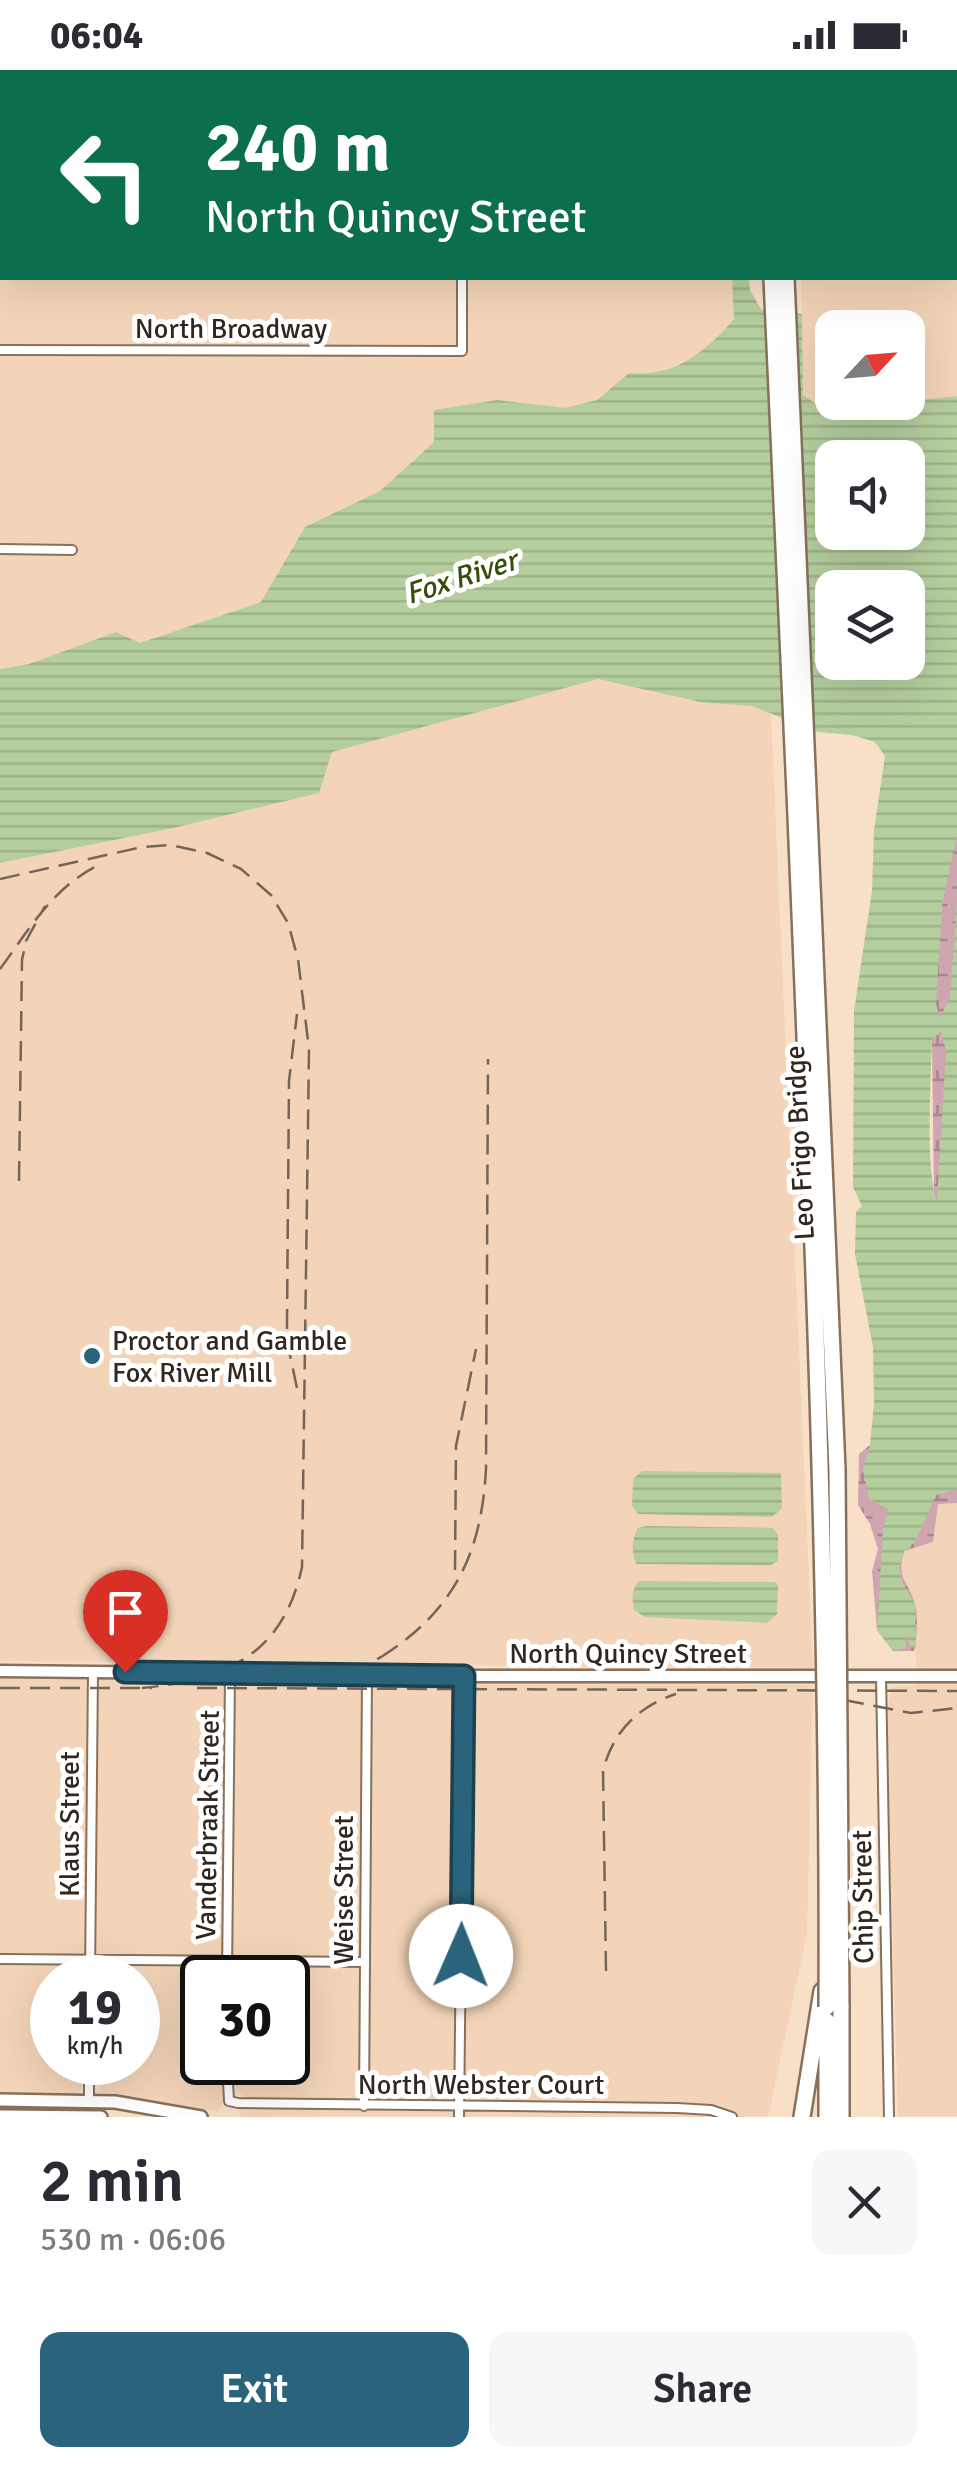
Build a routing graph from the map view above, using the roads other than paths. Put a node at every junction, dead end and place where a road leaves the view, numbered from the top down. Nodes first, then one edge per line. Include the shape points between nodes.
1 (462, 280) edge
2 (772, 280) edge
3 (786, 280) edge
4 (0, 350) edge
5 (0, 549) edge
6 (72, 550) dead end
7 (0, 1671) edge
8 (92, 1672) junction
9 (230, 1672) junction
10 (367, 1674) junction
11 (464, 1676) junction
12 (881, 1676) junction
13 (957, 1676) edge
14 (90, 1955) edge
15 (228, 1955) edge
16 (0, 1959) edge
17 (30, 1959) edge
18 (310, 1962) edge
19 (365, 1962) junction
20 (829, 2007) junction
21 (89, 2085) edge
22 (228, 2085) edge
23 (0, 2100) edge
24 (89, 2100) junction
25 (364, 2106) junction
26 (459, 2112) edge
27 (595, 2112) edge
28 (0, 2116) edge
29 (89, 2117) edge
30 (101, 2117) edge
31 (201, 2117) edge
32 (732, 2117) edge
33 (802, 2117) edge
34 (827, 2117) edge
35 (841, 2117) edge
36 (889, 2117) edge

1 - 4 street, North Broadway via 462,351
2 - 20 highway, bridge via 822,1448
3 - 20 highway, Leo Frigo Bridge, bridge via 837,1469
5 - 6 street
7 - 8 street, North Quincy Street
8 - 9 street, North Quincy Street
8 - 14 street, Klaus Street
9 - 10 street, North Quincy Street
9 - 15 street, Vanderbraak Street
10 - 11 street, North Quincy Street
10 - 19 street, Weise Street
11 - 12 street, North Quincy Street
11 - 26 street
12 - 13 street, North Quincy Street
12 - 36 street, Chip Street
16 - 17 street
18 - 19 street
19 - 25 street, Weise Street
20 - 33 highway
20 - 34 highway
20 - 35 highway
21 - 24 street
22 - 25 street, North Webster Court via 229,2100
23 - 24 main road
24 - 29 street
24 - 31 main road
25 - 26 street, North Webster Court
26 - 27 street, North Webster Court
27 - 32 street, North Webster Court via 703,2109
28 - 29 main road
29 - 30 main road

